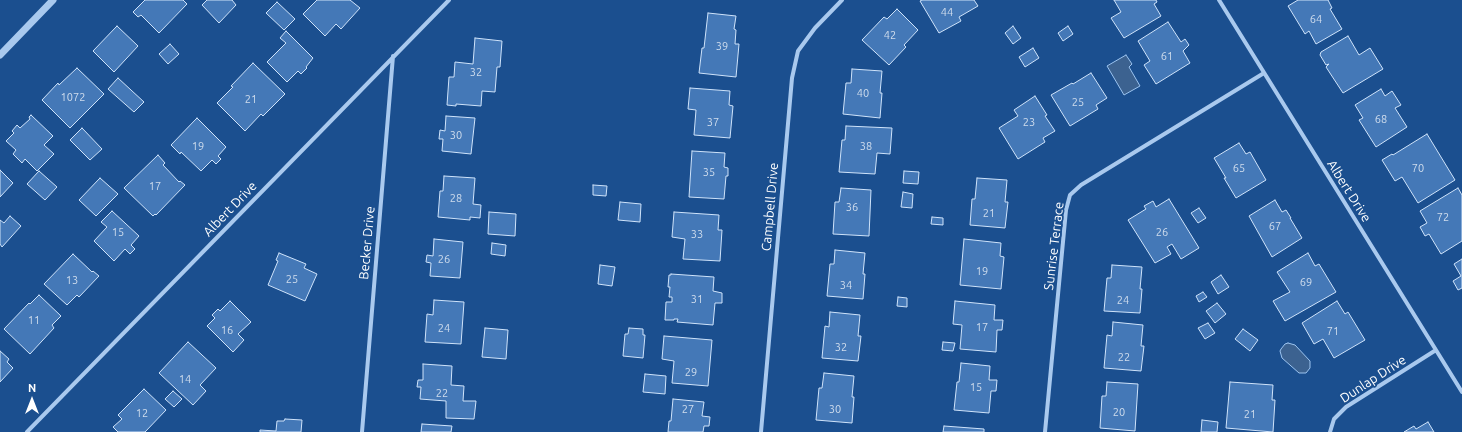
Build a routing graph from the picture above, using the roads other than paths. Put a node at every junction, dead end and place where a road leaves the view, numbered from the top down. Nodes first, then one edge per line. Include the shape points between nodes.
1 (53, 0) edge
2 (449, 0) edge
3 (842, 0) edge
4 (1219, 0) edge
5 (0, 55) edge
6 (393, 56) junction
7 (1264, 73) junction
8 (1436, 350) junction
9 (1462, 392) edge
10 (27, 432) edge
11 (362, 432) edge
12 (761, 432) edge
13 (1045, 432) edge
14 (1330, 432) edge

1 - 5 street
2 - 6 street, Albert Drive
3 - 12 street, Campbell Drive via 815,28 798,51 792,78
4 - 7 street, Albert Drive
6 - 10 street, Albert Drive
6 - 11 street, Becker Drive
7 - 8 street, Albert Drive
7 - 13 street, Sunrise Terrace via 1081,185 1070,195 1066,210
8 - 9 street, Albert Drive
8 - 14 street, Dunlap Drive via 1346,407 1334,419

